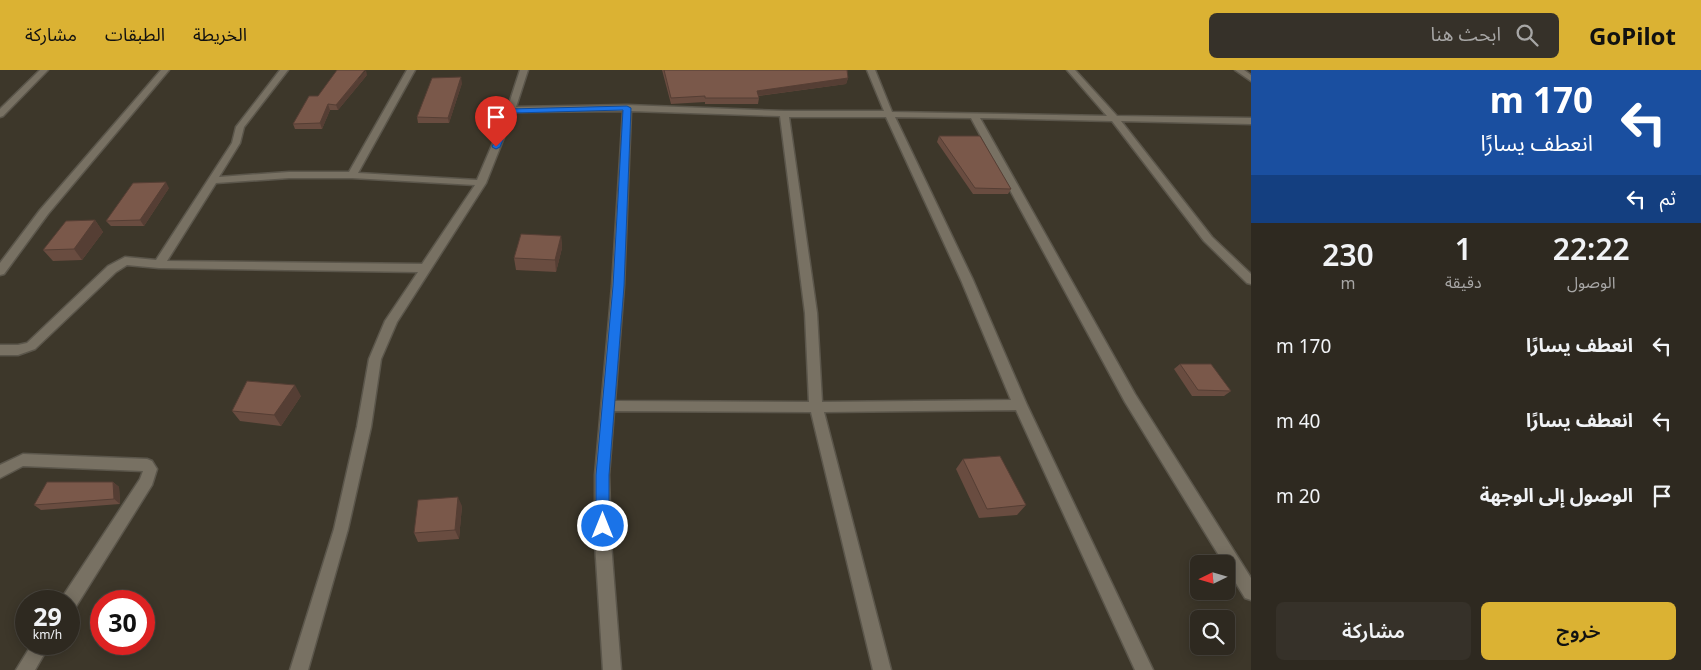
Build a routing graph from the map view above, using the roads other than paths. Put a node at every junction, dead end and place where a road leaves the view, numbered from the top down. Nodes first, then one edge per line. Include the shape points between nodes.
1 (44, 70) edge
2 (165, 70) edge
3 (284, 70) edge
4 (410, 70) edge
5 (524, 70) edge
6 (871, 70) edge
7 (1071, 70) edge
8 (1239, 70) edge
9 (1251, 79) edge
10 (627, 108) junction
11 (511, 110) junction
12 (0, 114) edge
13 (784, 114) junction
14 (889, 114) junction
15 (974, 116) junction
16 (1113, 117) junction
17 (1251, 121) edge
18 (352, 175) junction
19 (213, 180) junction
20 (481, 183) junction
21 (159, 264) junction
22 (427, 268) junction
23 (0, 271) edge
24 (1251, 280) edge
25 (0, 350) edge
26 (1020, 405) junction
27 (609, 406) junction
28 (816, 407) junction
29 (0, 472) edge
30 (77, 590) edge
31 (1251, 592) edge
32 (35, 655) edge
33 (25, 670) edge
34 (299, 670) edge
35 (612, 670) edge
36 (882, 670) edge
37 (1144, 670) edge

1 - 12 street
2 - 23 street via 44,212
3 - 19 street via 240,127 236,143
4 - 18 street
5 - 11 street
6 - 14 street
7 - 16 street
8 - 9 street
10 - 11 street
10 - 13 street
10 - 27 street via 622,241
11 - 20 street
13 - 14 street
13 - 28 street via 810,313
14 - 15 street
14 - 26 street via 967,280
15 - 16 street
15 - 31 street via 1130,398
16 - 17 street
16 - 24 street via 1208,239
18 - 19 street
18 - 20 street
19 - 21 street
20 - 22 street
21 - 22 street
21 - 25 street via 126,261 119,264 31,346
22 - 34 street via 391,320 374,359 364,427 341,529
26 - 28 street
26 - 37 street
27 - 28 street
27 - 35 street via 602,475
28 - 36 street
29 - 30 street via 23,460 147,465 150,469 147,481
32 - 33 street

